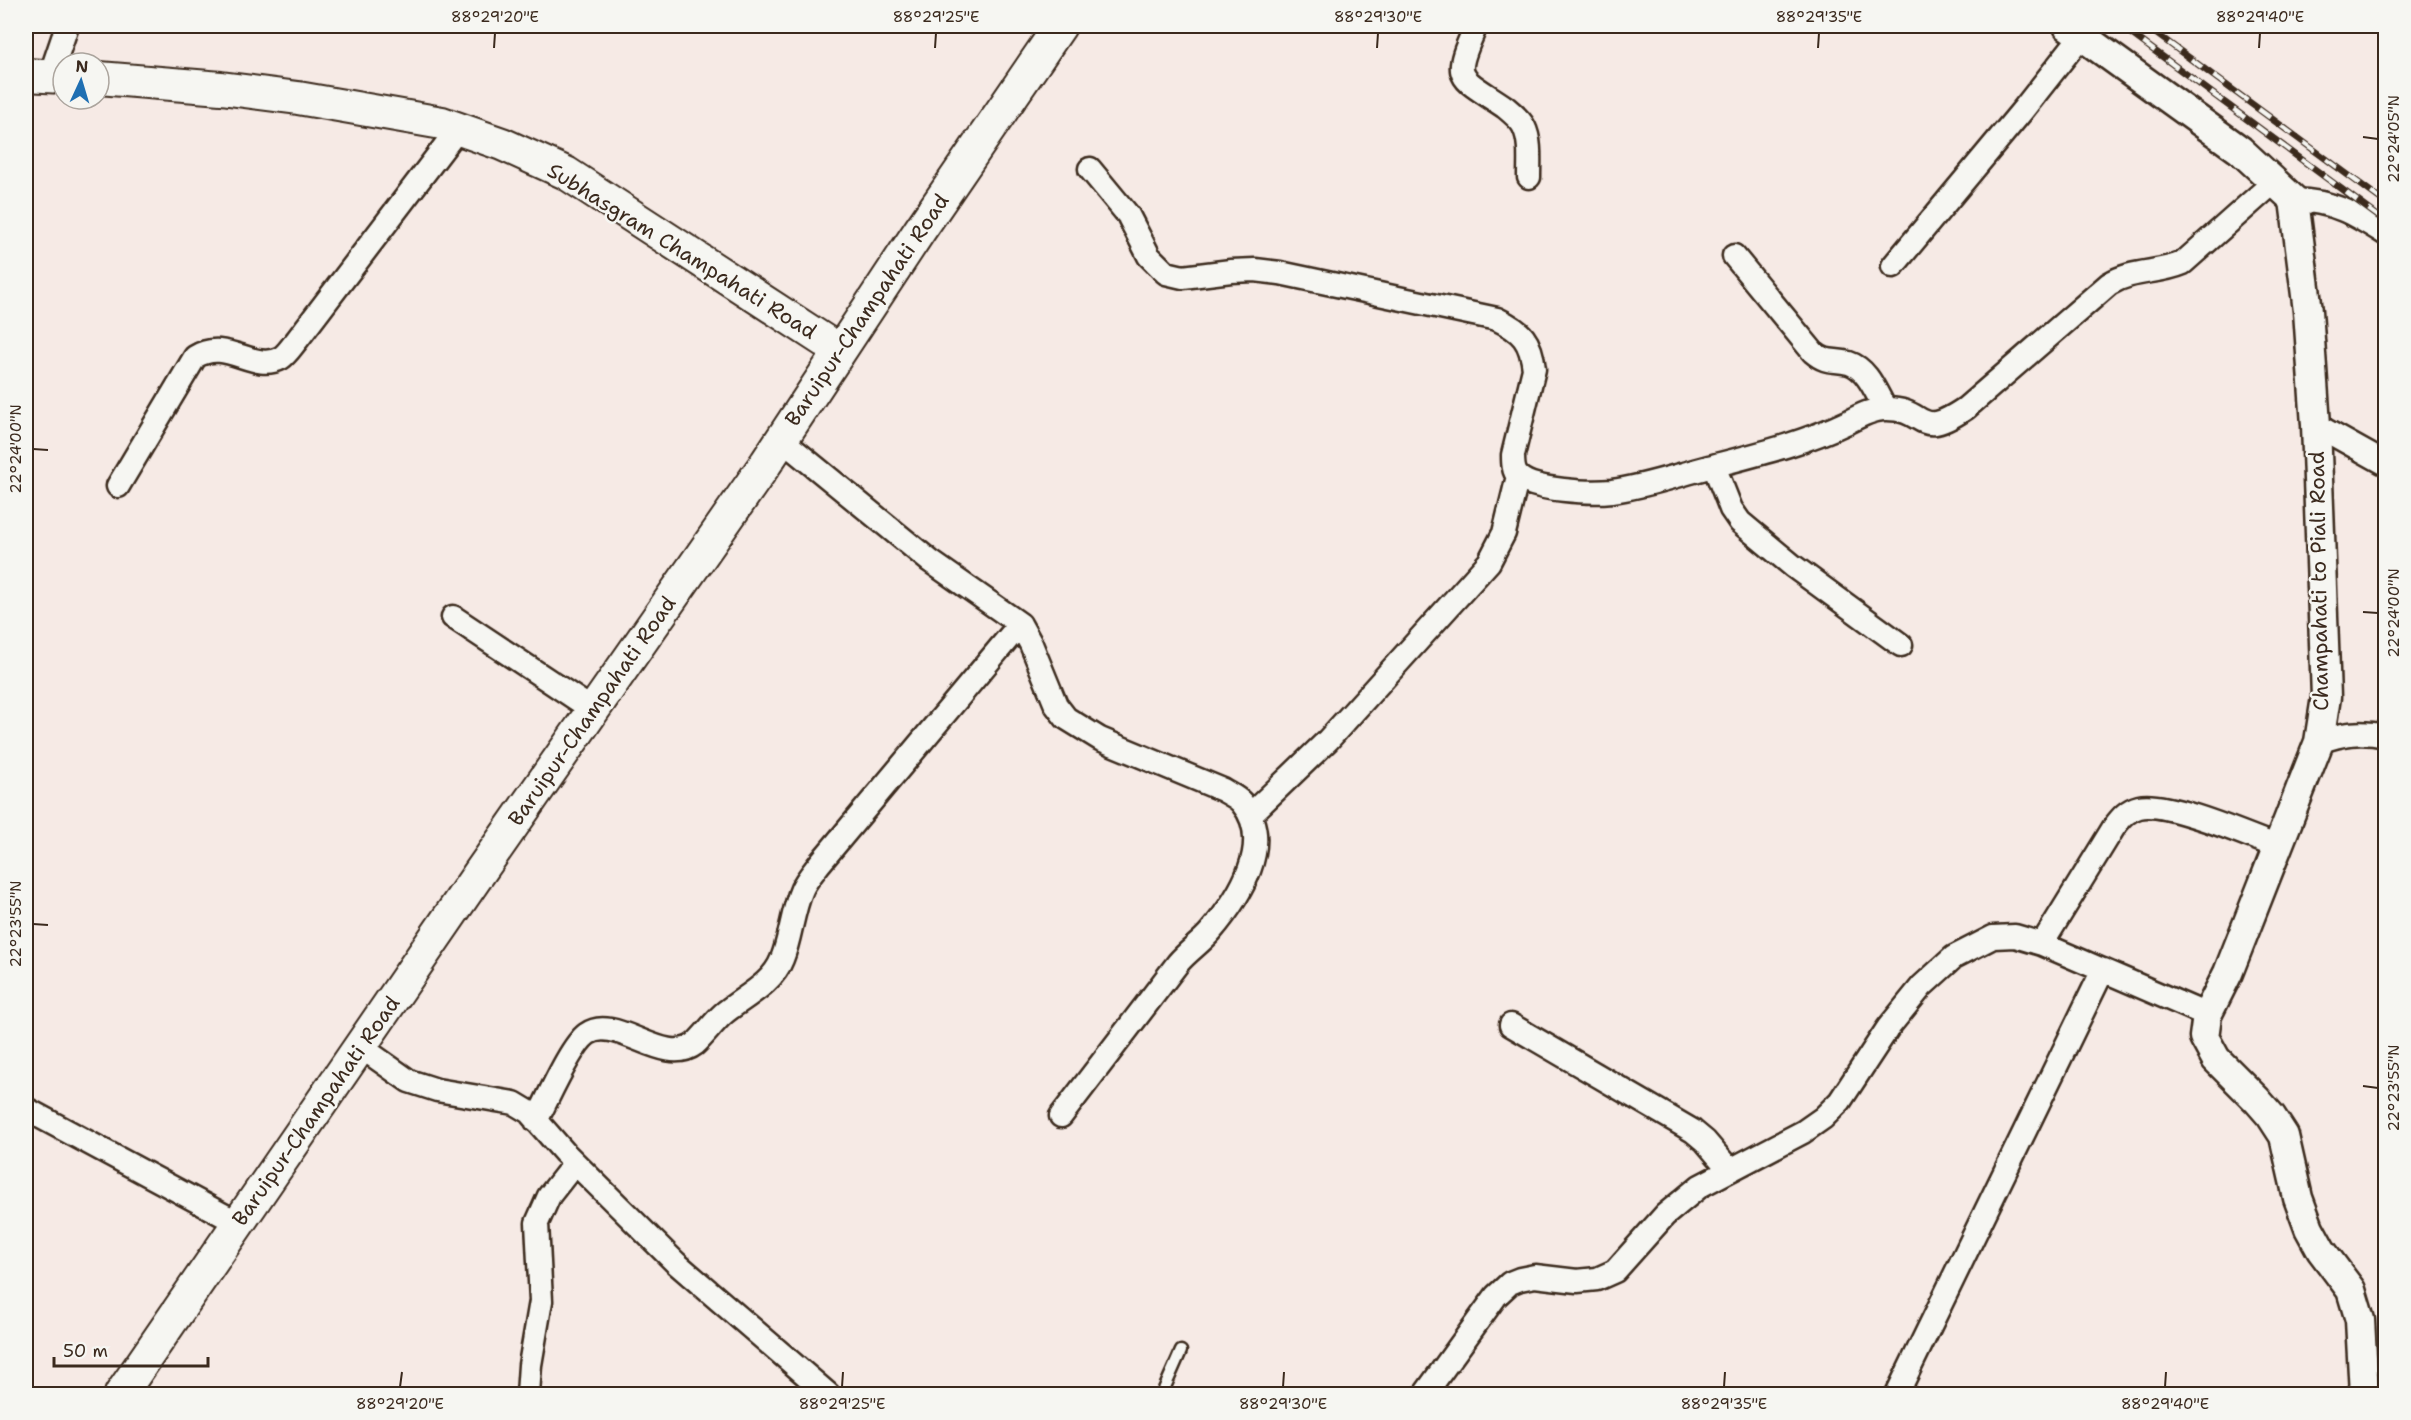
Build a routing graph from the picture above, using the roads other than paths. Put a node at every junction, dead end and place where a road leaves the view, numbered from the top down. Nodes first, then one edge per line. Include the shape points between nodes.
1 (67, 26) edge
2 (1060, 26) edge
3 (1476, 26) edge
4 (2075, 30) edge
5 (46, 76) edge
6 (111, 79) edge
7 (458, 129) junction
8 (1090, 169) dead end
9 (1529, 177) dead end
10 (2284, 191) junction
11 (2385, 234) edge
12 (1734, 256) dead end
13 (1893, 266) dead end
14 (840, 351) junction
15 (1885, 408) junction
16 (2316, 425) junction
17 (782, 440) junction
18 (2385, 464) edge
19 (1714, 466) junction
20 (1518, 476) junction
21 (118, 486) dead end
22 (453, 617) dead end
23 (1020, 624) junction
24 (1901, 645) dead end
25 (593, 710) junction
26 (2385, 736) edge
27 (2319, 742) junction
28 (1250, 815) junction
29 (2278, 847) junction
30 (2042, 944) junction
31 (2103, 970) junction
32 (2206, 1015) junction
33 (1511, 1025) dead end
34 (361, 1047) junction
35 (26, 1109) edge
36 (1061, 1116) dead end
37 (536, 1121) junction
38 (575, 1163) junction
39 (1729, 1169) junction
40 (238, 1222) junction
41 (1181, 1351) dead end
42 (121, 1395) edge
43 (528, 1395) edge
44 (828, 1395) edge
45 (1162, 1395) edge
46 (1425, 1395) edge
47 (1897, 1395) edge
48 (2364, 1395) edge

1 - 5 street
2 - 14 main road, Baruipur-Champahati Road
3 - 9 street via 1460,69 1465,80 1510,111 1524,126
4 - 10 street via 2240,150
4 - 13 street via 2022,111
6 - 7 main road, Subhasgram Champahati Road via 298,98
7 - 14 main road, Subhasgram Champahati Road via 566,173
7 - 21 street via 281,357 267,362 218,349 195,357
8 - 20 street via 1128,215 1149,256 1166,273 1184,277 1247,271 1280,273 1497,319 1516,328 1533,355 1534,369 1513,455
10 - 11 street via 2345,210
10 - 15 street via 2183,263 2168,269 2136,272 2109,284 1950,418 1925,424 1901,411
10 - 16 street, Champahati to Piali Road via 2308,311
12 - 15 street via 1813,352 1822,359 1859,368
14 - 17 main road, Baruipur-Champahati Road
15 - 19 street via 1800,443
16 - 18 street
16 - 27 street, Champahati to Piali Road via 2326,697
17 - 23 street via 930,561
17 - 25 main road, Baruipur-Champahati Road
19 - 20 street via 1613,491 1553,489
19 - 24 street via 1740,522
20 - 28 street via 1504,534 1489,562 1328,740
22 - 25 street
23 - 28 street via 1056,705 1066,718 1100,739 1223,790 1240,801
23 - 37 street via 803,887 782,960 773,977 738,1001 683,1050 667,1049 606,1030 585,1035
25 - 34 main road, Baruipur-Champahati Road
26 - 27 street via 2350,732
27 - 29 street, Champahati to Piali Road
28 - 36 street via 1256,829 1254,853 1230,907 1178,963
29 - 30 street via 2168,808 2140,806 2126,812 2114,827
29 - 32 street, Champahati to Piali Road via 2228,972
30 - 31 street
30 - 39 street via 2015,936 1993,937 1954,957 1922,986 1888,1028 1840,1101 1822,1118 1803,1132
31 - 32 street
31 - 47 street
32 - 48 street via 2204,1037 2216,1059 2257,1100 2284,1136 2309,1228 2351,1290 2360,1320
33 - 39 street via 1693,1131
34 - 37 street via 409,1081 514,1103
34 - 40 main road, Baruipur-Champahati Road
35 - 40 street
37 - 38 street
38 - 43 street via 549,1196 537,1223 542,1294
38 - 44 street via 676,1263
39 - 46 street via 1700,1186 1665,1215 1615,1271 1597,1279 1534,1276 1510,1283 1496,1296
40 - 42 main road, Baruipur-Champahati Road
41 - 45 lane

